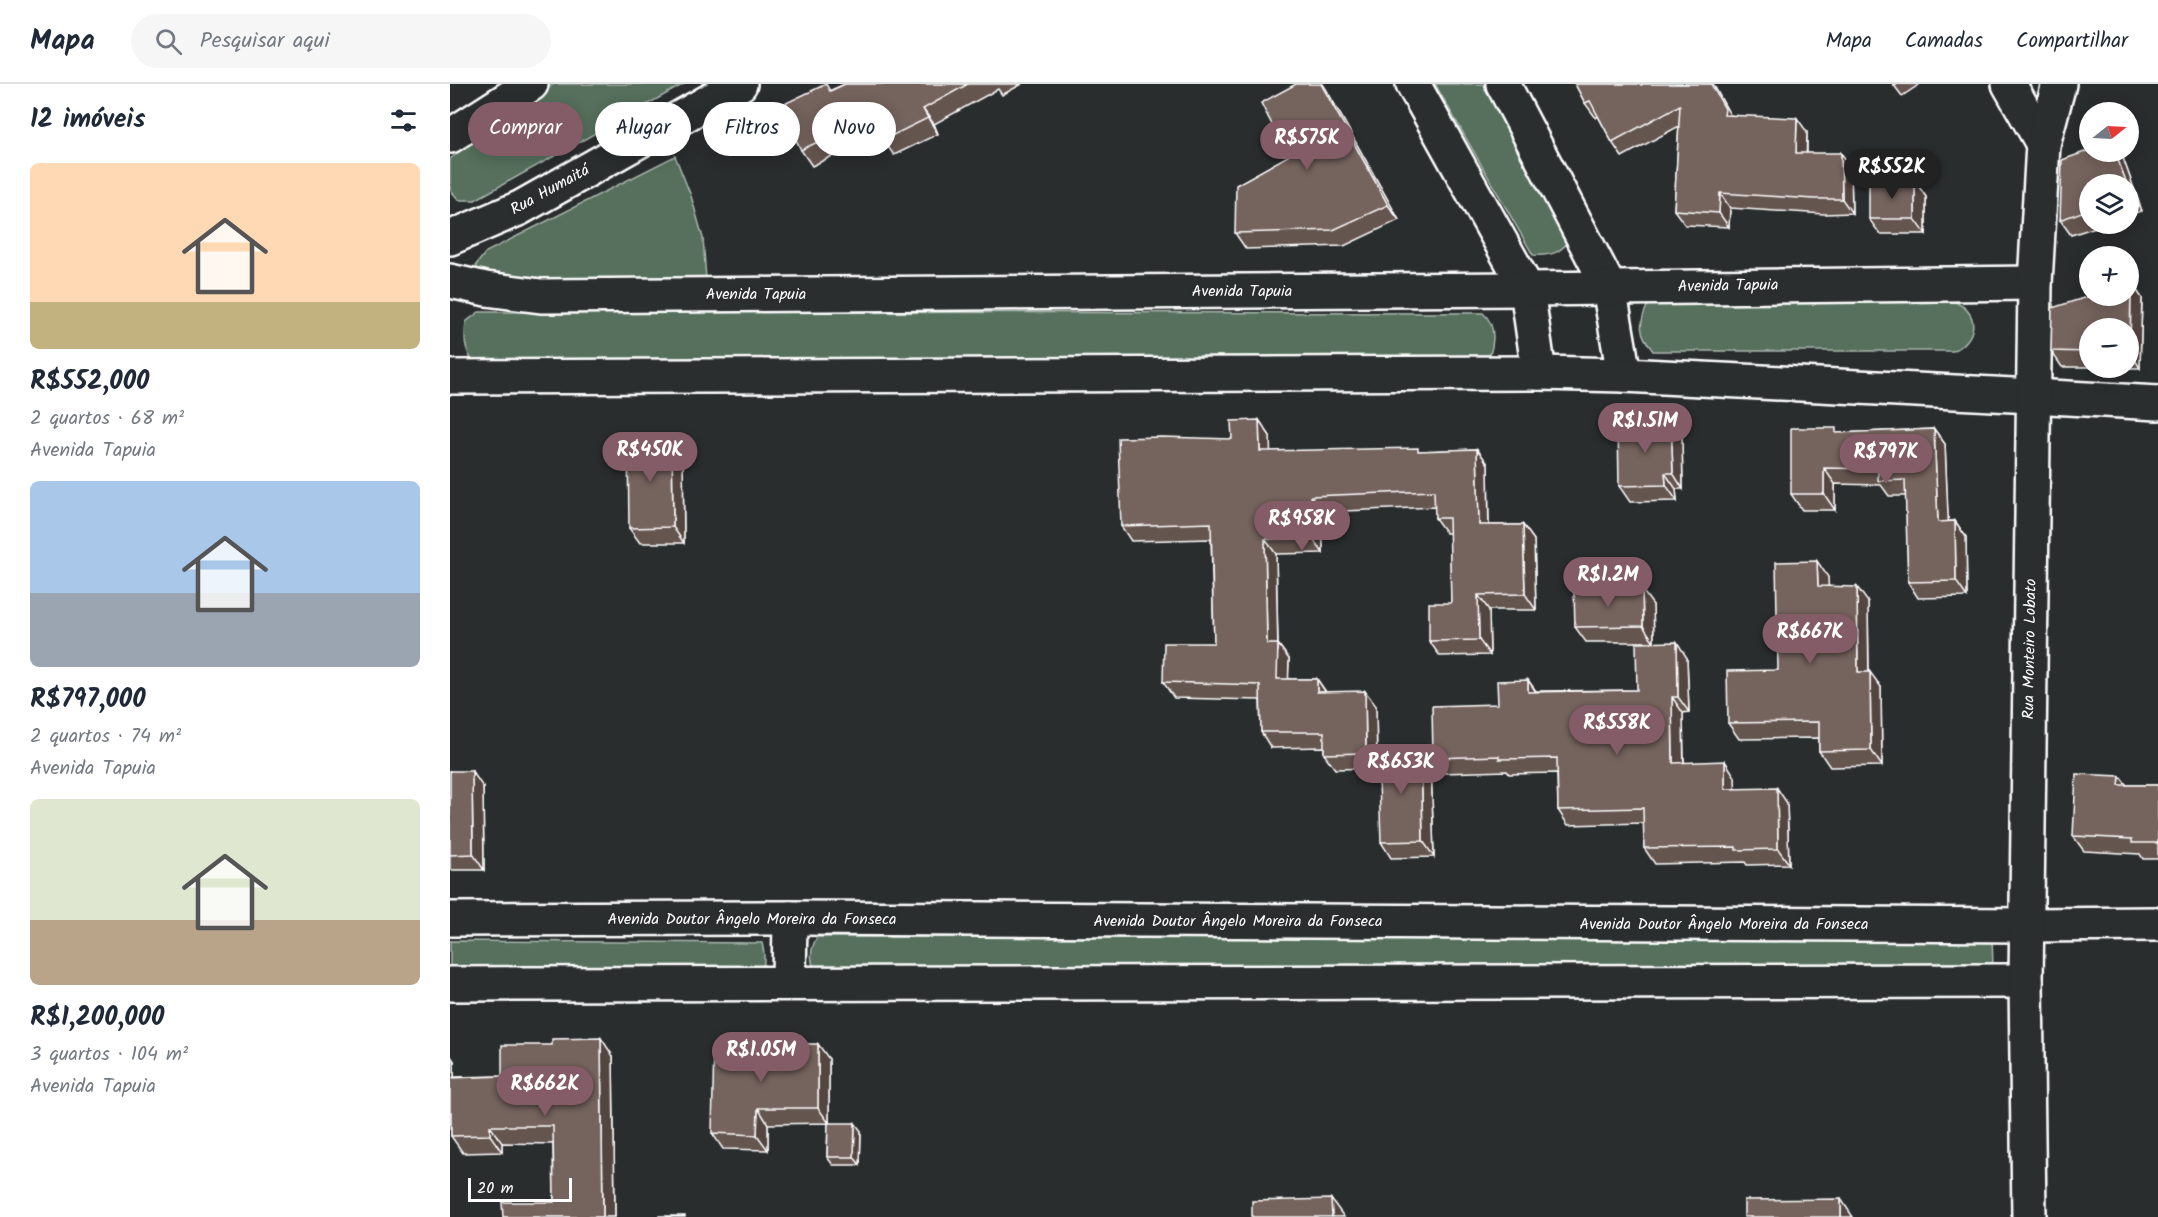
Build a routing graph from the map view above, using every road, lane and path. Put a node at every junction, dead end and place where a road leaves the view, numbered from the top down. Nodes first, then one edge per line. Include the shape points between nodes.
1 (531, 84) edge
2 (741, 84) edge
3 (1413, 84) edge
4 (1503, 84) edge
5 (2009, 84) edge
6 (2059, 84) edge
7 (450, 136) edge
8 (2043, 144) junction
9 (450, 238) edge
10 (450, 281) edge
11 (2035, 283) junction
12 (1609, 287) junction
13 (1527, 289) junction
14 (1539, 373) junction
15 (1624, 375) junction
16 (450, 377) edge
17 (2032, 396) junction
18 (2158, 403) edge
19 (790, 918) junction
20 (450, 919) edge
21 (2158, 924) edge
22 (2027, 925) junction
23 (2026, 981) junction
24 (789, 983) junction
25 (450, 984) edge
26 (2029, 1217) edge

1 - 7 street
2 - 9 street, Rua Humaitá via 520,208
3 - 13 street
4 - 12 street
5 - 8 street
6 - 8 street, Rua Monteiro Lobato
8 - 11 street, Rua Monteiro Lobato
10 - 13 street, Avenida Tapuia via 541,296
11 - 12 street, Avenida Tapuia
11 - 17 street, Rua Monteiro Lobato
12 - 13 street, Avenida Tapuia
12 - 15 street
13 - 14 street
14 - 15 street
14 - 16 street
15 - 17 street
17 - 18 street
17 - 22 street, Rua Monteiro Lobato
19 - 20 street, Avenida Doutor Ângelo Moreira da Fonseca
19 - 22 street, Avenida Doutor Ângelo Moreira da Fonseca
19 - 24 street
21 - 22 street, Avenida Doutor Ângelo Moreira da Fonseca
22 - 23 street, Rua Monteiro Lobato
23 - 24 street
23 - 26 street, Rua Monteiro Lobato
24 - 25 street

